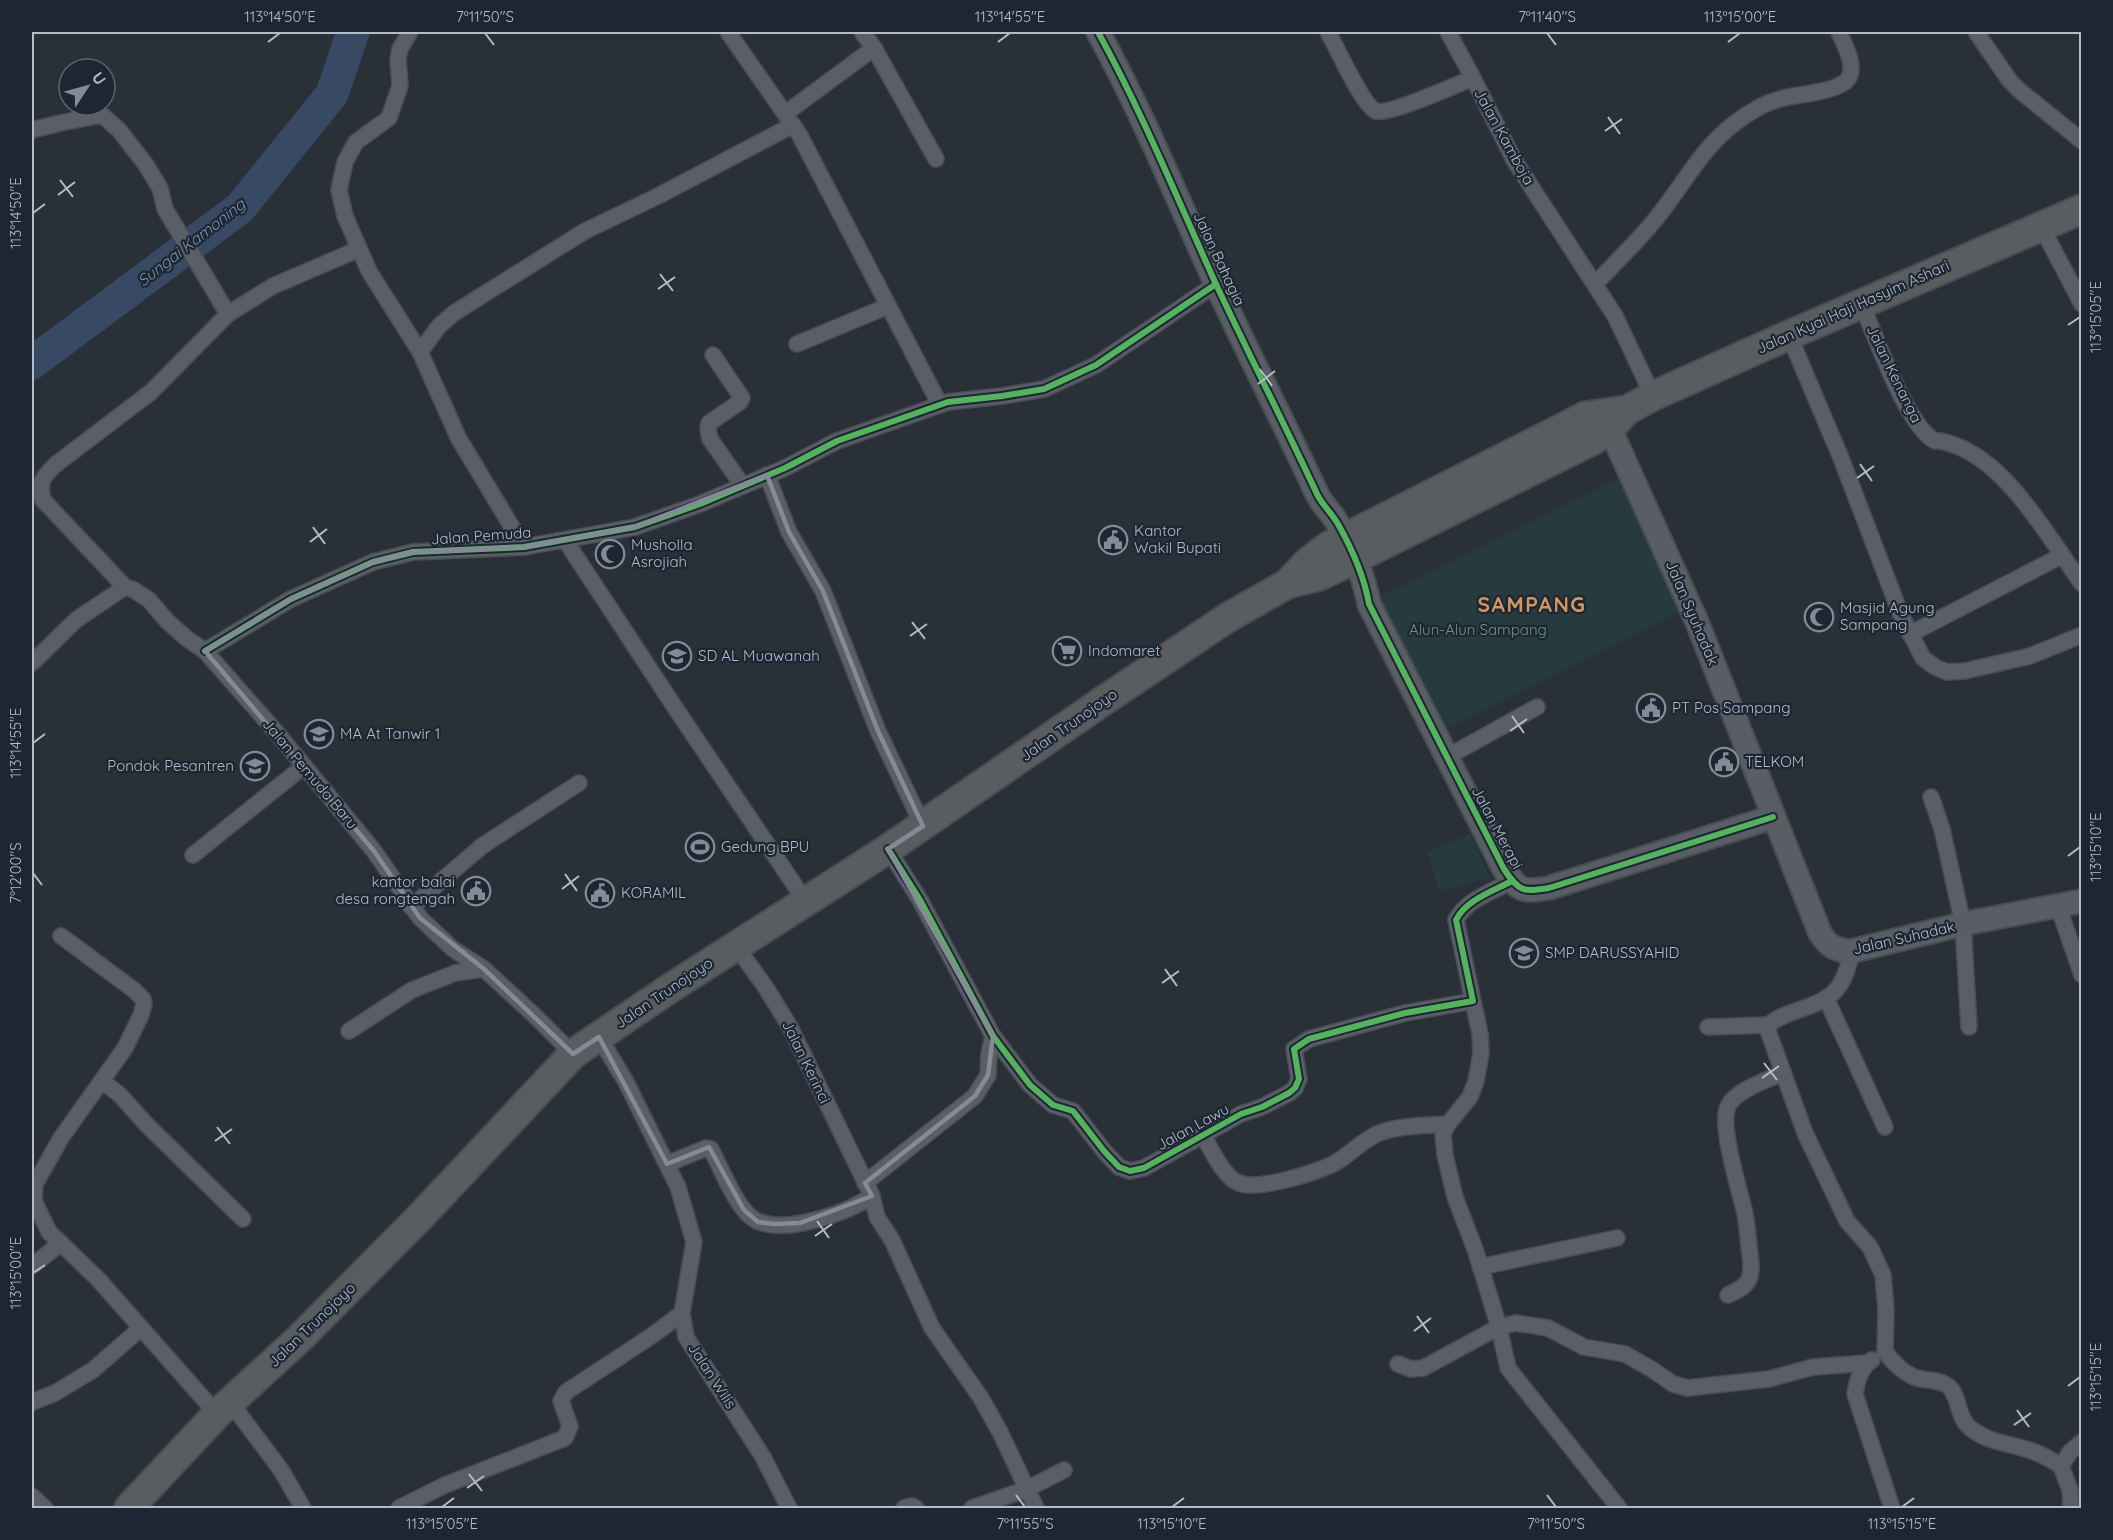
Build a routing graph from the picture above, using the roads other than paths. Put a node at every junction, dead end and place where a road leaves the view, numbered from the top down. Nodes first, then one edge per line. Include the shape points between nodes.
1 (410, 32) edge
2 (728, 32) edge
3 (862, 32) edge
4 (1098, 32) edge
5 (1328, 32) edge
6 (1448, 32) edge
7 (1839, 32) edge
8 (1976, 32) edge
9 (874, 48) junction
10 (1473, 78) junction
11 (790, 119) junction
12 (32, 130) edge
13 (2082, 141) edge
14 (936, 159) dead end
15 (2082, 209) edge
16 (2041, 226) junction
17 (359, 249) junction
18 (1216, 284) junction
19 (1595, 284) junction
20 (2082, 303) edge
21 (1861, 304) junction
22 (888, 306) junction
23 (228, 314) junction
24 (1789, 335) junction
25 (797, 344) dead end
26 (420, 352) junction
27 (713, 355) dead end
28 (1653, 396) junction
29 (944, 403) junction
30 (1613, 417) junction
31 (767, 475) junction
32 (743, 486) junction
33 (38, 498) edge
34 (565, 540) junction
35 (524, 547) junction
36 (1342, 552) junction
37 (2061, 556) junction
38 (2082, 584) edge
39 (125, 587) junction
40 (1910, 634) junction
41 (2082, 635) edge
42 (206, 651) junction
43 (34, 656) edge
44 (1537, 707) dead end
45 (1447, 757) junction
46 (304, 766) junction
47 (579, 783) dead end
48 (1931, 797) dead end
49 (1773, 817) junction
50 (923, 826) junction
51 (888, 849) junction
52 (193, 855) dead end
53 (1512, 881) junction
54 (2082, 901) edge
55 (806, 902) junction
56 (2058, 906) junction
57 (411, 907) junction
58 (1963, 924) junction
59 (61, 936) dead end
60 (736, 946) junction
61 (1852, 951) junction
62 (484, 969) junction
63 (2082, 975) edge
64 (1826, 998) junction
65 (1473, 1001) junction
66 (1767, 1025) junction
67 (1708, 1027) dead end
68 (1969, 1027) dead end
69 (349, 1031) dead end
70 (993, 1036) junction
71 (599, 1037) junction
72 (573, 1054) junction
73 (1783, 1073) junction
74 (102, 1081) junction
75 (1448, 1124) junction
76 (1885, 1127) dead end
77 (1203, 1135) junction
78 (667, 1164) junction
79 (35, 1174) edge
80 (869, 1190) junction
81 (243, 1219) dead end
82 (1617, 1238) dead end
83 (61, 1243) junction
84 (32, 1266) edge
85 (1480, 1267) junction
86 (1728, 1295) dead end
87 (682, 1313) junction
88 (1499, 1327) junction
89 (141, 1328) junction
90 (1885, 1352) junction
91 (1867, 1363) junction
92 (1398, 1364) dead end
93 (32, 1402) edge
94 (224, 1408) junction
95 (2082, 1443) edge
96 (2061, 1466) junction
97 (1064, 1470) dead end
98 (1027, 1489) junction
99 (32, 1496) edge
100 (45, 1509) edge
101 (129, 1509) edge
102 (303, 1509) edge
103 (399, 1509) edge
104 (789, 1509) edge
105 (904, 1509) edge
106 (916, 1509) edge
107 (972, 1509) edge
108 (1036, 1509) edge
109 (1619, 1509) edge
110 (1892, 1509) edge
111 (2071, 1509) edge

1 - 17 street via 400,49 400,86 389,118 356,142 341,177 339,190 345,216
2 - 11 street
3 - 9 street
4 - 18 street, Jalan Bahagia via 1136,103
5 - 10 street, Jalan Kamboja via 1364,100 1376,111
6 - 10 street
7 - 19 street via 1852,68 1846,81 1782,98 1735,123 1713,142 1655,220
8 - 13 street via 2015,86
9 - 11 street
9 - 14 street
10 - 19 street, Jalan Kamboja via 1514,160
11 - 22 street
11 - 26 street via 658,196 585,231 453,313
12 - 23 street via 102,115 119,130 160,188 165,209
15 - 16 highway, Jalan Kyai Haji Hasyim Ashari
16 - 20 street
16 - 21 highway, Jalan Kyai Haji Hasyim Ashari
17 - 23 street via 273,286
17 - 26 street via 369,272
18 - 29 street, Jalan Pemuda via 1096,365 1044,389
18 - 36 street, Jalan Bahagia via 1319,498 1323,532
19 - 28 street, Jalan Kamboja via 1615,315
21 - 24 highway, Jalan Kyai Haji Hasyim Ashari
21 - 37 street, Jalan Kenanga via 1918,426 1935,441 1974,453 1995,471 2016,491
22 - 25 street
22 - 29 street
23 - 33 street via 151,392 45,474
24 - 28 highway, Jalan Kyai Haji Hasyim Ashari
24 - 40 street
26 - 35 street via 459,439
27 - 32 street via 742,398 709,423 708,435
28 - 30 highway, Jalan Kyai Haji Hasyim Ashari
29 - 31 street, Jalan Pemuda via 837,441
30 - 36 highway, Jalan Kyai Haji Hasyim Ashari via 1586,416
30 - 49 street, Jalan Syuhadak
31 - 32 street, Jalan Pemuda
31 - 50 street via 789,532 823,591 878,731
32 - 34 street, Jalan Pemuda via 635,527
33 - 39 street, Jalan Pemuda Baru
34 - 35 street, Jalan Pemuda
34 - 55 street
35 - 42 street, Jalan Pemuda via 413,552 373,562 291,599
36 - 45 street, Jalan Merapi via 1366,584 1369,604
36 - 50 highway, Jalan Trunojoyo via 1309,561 1287,584 1102,701
37 - 38 street, Jalan Kenanga
37 - 40 street
39 - 42 street, Jalan Pemuda Baru via 149,600 167,621
39 - 43 street via 76,620
40 - 41 street via 1923,658 1947,672 2030,656
42 - 46 street, Jalan Pemuda Baru
44 - 45 street
45 - 53 street, Jalan Merapi
46 - 52 street
46 - 57 street, Jalan Pemuda Baru via 380,859
47 - 57 street via 482,846
48 - 58 street
49 - 53 street, Jalan Merapi via 1550,888 1524,890
49 - 61 street, Jalan Suhadak via 1820,933 1827,944 1840,951
50 - 51 highway, Jalan Trunojoyo
51 - 55 highway, Jalan Trunojoyo
51 - 70 street, Jalan Lawu
53 - 65 street via 1469,904 1456,920
54 - 56 street, Jalan Suhadak
55 - 60 highway, Jalan Trunojoyo
56 - 58 street, Jalan Suhadak
56 - 63 street
57 - 62 street, Jalan Pemuda Baru via 453,948
58 - 61 street, Jalan Suhadak
58 - 68 street
59 - 74 street via 143,999 141,1015 125,1048
60 - 71 highway, Jalan Trunojoyo
60 - 80 street, Jalan Kerinci via 790,1027
61 - 64 street via 1836,991
62 - 69 street via 455,973 412,990
62 - 72 street, Jalan Pemuda Baru
64 - 66 street
64 - 76 street
65 - 75 street via 1481,1053 1476,1081 1470,1098
65 - 77 street, Jalan Lawu via 1405,1013 1309,1039 1293,1049 1299,1079 1295,1088
66 - 67 street
66 - 73 street
70 - 77 street, Jalan Lawu via 1030,1085 1053,1105 1073,1111 1119,1167 1130,1171 1144,1168
70 - 80 street via 988,1075 975,1096
71 - 72 highway, Jalan Trunojoyo
71 - 78 street, Jalan Wilis
72 - 94 highway, Jalan Trunojoyo via 301,1337
73 - 86 street via 1736,1096 1726,1114 1750,1256 1750,1277 1743,1287
73 - 90 street via 1805,1133 1847,1221 1870,1247 1883,1275
74 - 79 street
74 - 81 street
75 - 77 street via 1400,1126 1377,1134 1334,1163 1272,1183 1250,1184 1238,1183 1227,1174
75 - 85 street via 1443,1134 1445,1155
78 - 80 street via 711,1149 744,1210 758,1222 800,1223 844,1210
78 - 87 street, Jalan Wilis via 694,1242
79 - 83 street via 34,1201 49,1232
80 - 98 street, Jalan Kerinci via 877,1217 892,1240 932,1328 981,1398
82 - 85 street
83 - 84 street
83 - 89 street
85 - 88 street
87 - 103 street via 566,1392 561,1401 570,1426 565,1438 445,1485
87 - 104 street, Jalan Wilis via 686,1337 757,1447
88 - 91 street via 1516,1323 1548,1328 1584,1347 1624,1354 1673,1384 1687,1388 1769,1379 1813,1367
88 - 92 street via 1423,1368
88 - 109 street via 1508,1368
89 - 93 street via 93,1370
89 - 94 street
90 - 91 street
90 - 96 street via 1913,1377 1950,1387 1968,1426 1990,1440 2035,1452
91 - 110 street via 1857,1379 1855,1394
94 - 101 highway, Jalan Trunojoyo
94 - 102 street via 281,1470
95 - 96 street
96 - 111 street via 2070,1490
97 - 98 street
98 - 107 street
98 - 108 street, Jalan Kerinci
99 - 100 street
105 - 106 street

